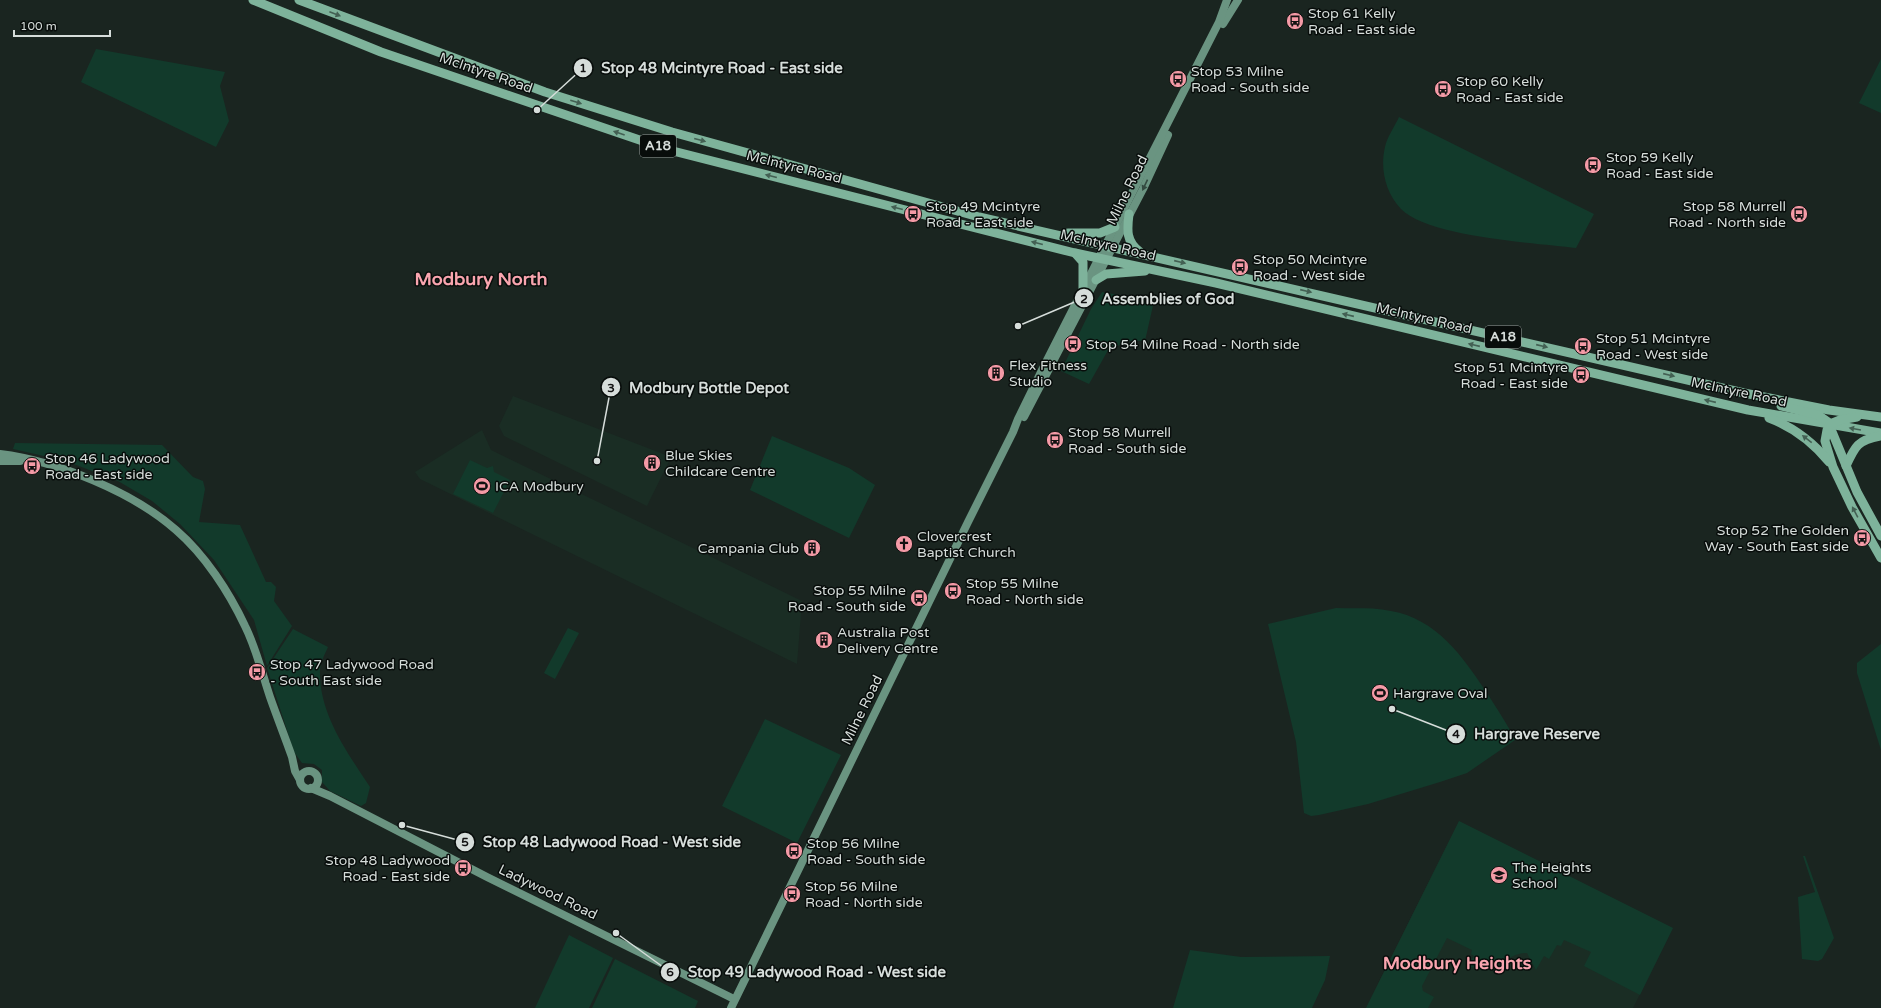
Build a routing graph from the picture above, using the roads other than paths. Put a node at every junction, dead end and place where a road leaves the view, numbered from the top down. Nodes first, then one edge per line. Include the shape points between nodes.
1 (253, 0) edge
2 (299, 0) edge
3 (1227, 0) edge
4 (1238, 0) edge
5 (1129, 214) junction
6 (1115, 227) junction
7 (1053, 233) junction
8 (1110, 246) junction
9 (1075, 253) junction
10 (1142, 253) junction
11 (1103, 259) junction
12 (1156, 271) junction
13 (1096, 280) junction
14 (1083, 291) junction
15 (1744, 393) junction
16 (1748, 410) junction
17 (1866, 416) junction
18 (1881, 417) edge
19 (1830, 424) junction
20 (1014, 432) junction
21 (1881, 434) edge
22 (0, 454) edge
23 (0, 461) edge
24 (30, 461) junction
25 (1846, 466) junction
26 (1833, 467) junction
27 (1881, 536) edge
28 (1881, 558) edge
29 (292, 757) junction
30 (310, 771) junction
31 (300, 780) junction
32 (318, 782) junction
33 (311, 788) junction
34 (330, 796) junction
35 (734, 999) junction
36 (725, 1008) edge
37 (731, 1008) edge

9 -> 1 main road, McIntyre Road / A18 via 669,150 381,52
2 -> 7 main road, McIntyre Road / A18 via 545,92 672,132 980,217
3 - 6 main road, Milne Road via 1219,22
4 -> 5 main road, Milne Road via 1222,27
5 - 8 main road, Milne Road
5 - 10 main road via 1129,239
6 - 7 main road via 1100,232
6 - 8 main road, Milne Road
7 - 8 main road, McIntyre Road / A18
8 - 10 main road, McIntyre Road / A18
8 - 11 main road, Milne Road
9 - 11 main road, McIntyre Road / A18
9 - 14 main road via 1083,262
10 -> 15 main road, McIntyre Road / A18
11 - 12 main road, McIntyre Road / A18
11 - 13 main road, Milne Road
11 - 14 main road, Milne Road
12 - 13 main road via 1106,274
16 -> 12 main road, McIntyre Road / A18
13 - 20 main road, Milne Road via 1031,406
14 - 20 main road, Milne Road via 1032,390
15 - 17 main road, McIntyre Road / A18
15 - 19 main road via 1765,402 1818,415
16 - 19 main road, McIntyre Road / A18
26 -> 16 main road via 1812,444 1792,428
17 - 18 main road, McIntyre Road / A18
17 - 19 main road
21 -> 19 main road, McIntyre Road / A18
19 - 25 main road
19 - 26 main road via 1826,430 1825,441
20 - 35 main road, Milne Road
21 - 25 main road via 1860,443 1852,452
22 - 24 main road
23 - 24 main road
24 - 29 main road via 62,468 118,492 151,511 194,548 232,601 246,627
25 - 27 main road
28 -> 26 main road via 1852,508
29 - 30 main road via 296,764
29 - 31 main road
30 - 31 main road via 302,775
30 - 32 main road via 317,775
31 - 33 main road via 303,786
32 - 33 main road
32 - 34 main road, Ladywood Road
33 - 34 main road, Ladywood Road
34 - 35 main road, Ladywood Road
35 - 36 main road, Milne Road
35 - 37 main road, Milne Road

